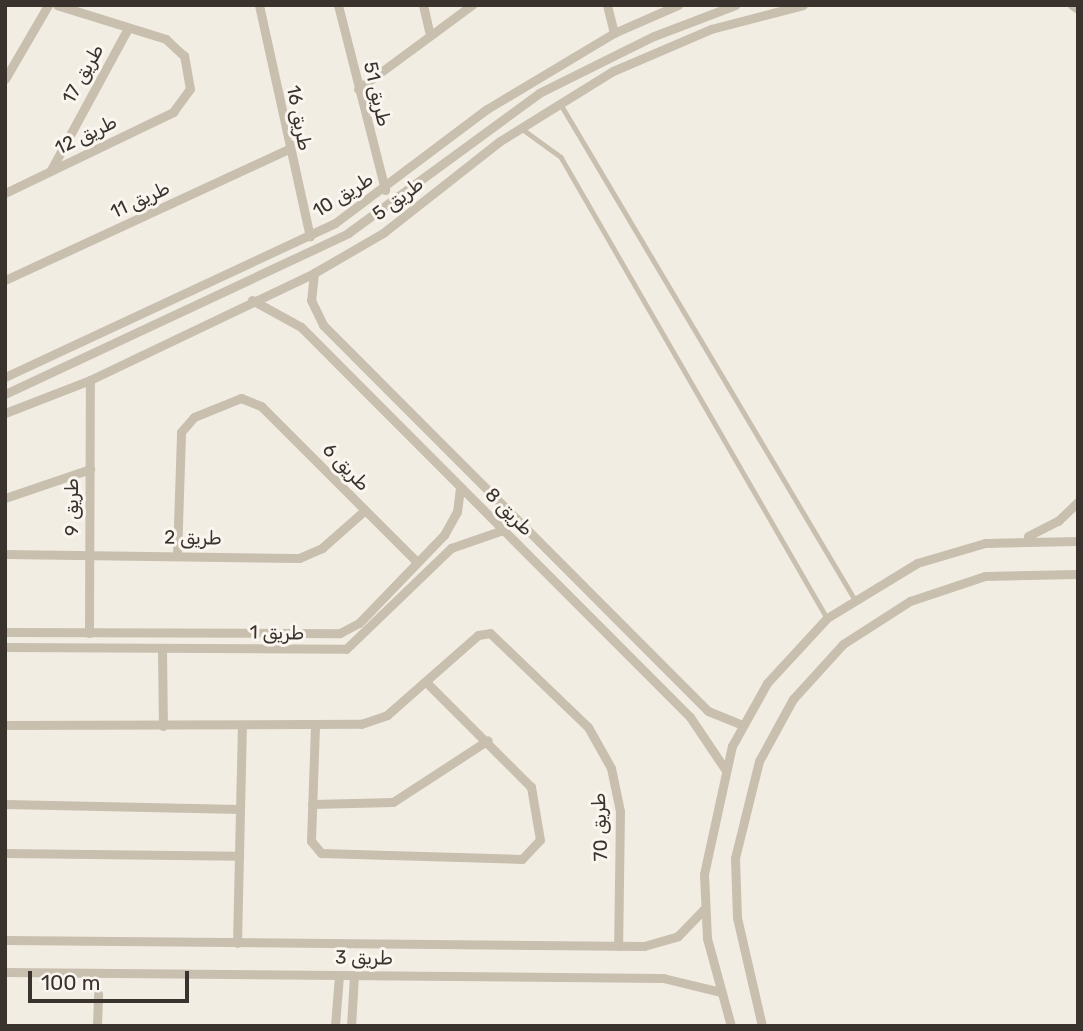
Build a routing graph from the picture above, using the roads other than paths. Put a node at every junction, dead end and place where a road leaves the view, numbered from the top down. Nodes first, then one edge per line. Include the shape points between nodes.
1 (48, 5) edge
2 (57, 5) edge
3 (259, 5) edge
4 (338, 5) edge
5 (423, 5) edge
6 (472, 5) edge
7 (607, 5) edge
8 (678, 5) edge
9 (735, 5) edge
10 (803, 5) edge
11 (1072, 5) edge
12 (1078, 9) edge
13 (127, 30) junction
14 (429, 31) junction
15 (614, 33) junction
16 (5, 79) edge
17 (358, 89) junction
18 (559, 102) junction
19 (520, 127) junction
20 (288, 149) junction
21 (50, 171) junction
22 (386, 190) junction
23 (5, 193) edge
24 (398, 202) junction
25 (406, 215) junction
26 (310, 236) junction
27 (314, 273) junction
28 (5, 280) edge
29 (252, 300) junction
30 (5, 377) edge
31 (90, 380) junction
32 (5, 394) edge
33 (5, 413) edge
34 (90, 469) junction
35 (460, 487) junction
36 (5, 498) edge
37 (1078, 502) edge
38 (364, 511) junction
39 (503, 530) junction
40 (1020, 538) junction
41 (1078, 541) edge
42 (5, 554) edge
43 (89, 555) junction
44 (177, 555) junction
45 (417, 562) junction
46 (1078, 573) edge
47 (855, 598) junction
48 (827, 618) junction
49 (5, 632) edge
50 (89, 633) junction
51 (5, 647) edge
52 (162, 649) junction
53 (428, 684) junction
54 (5, 725) edge
55 (742, 725) junction
56 (163, 726) junction
57 (242, 726) junction
58 (315, 726) junction
59 (488, 740) junction
60 (725, 769) junction
61 (5, 804) edge
62 (312, 804) junction
63 (240, 808) junction
64 (5, 853) edge
65 (239, 856) junction
66 (702, 910) junction
67 (5, 940) edge
68 (237, 943) junction
69 (618, 946) junction
70 (5, 972) edge
71 (339, 975) junction
72 (354, 975) junction
73 (721, 992) junction
74 (98, 994) dead end
75 (97, 1026) edge
76 (335, 1026) edge
77 (351, 1026) edge
78 (731, 1026) edge
79 (762, 1026) edge

1 - 16 street
2 - 13 street
3 - 20 street, طريق 16
4 - 17 street, طريق 51
5 - 14 street
6 - 14 street
7 - 15 street
8 - 15 street, طريق 10
9 - 24 street, طريق 5 via 548,88
10 - 18 street, طريق 5 via 711,29
11 - 12 street
13 - 21 street, طريق 17
13 - 21 street, طريق 12 via 158,36 179,50 190,89 180,106
14 - 17 street
15 - 22 street, طريق 10 via 487,109
17 - 22 street, طريق 51
18 - 19 street, طريق 5
18 - 47 lane
19 - 25 street, طريق 5
19 - 48 lane via 561,157
20 - 26 street, طريق 16
20 - 28 street, طريق 11
21 - 23 street, طريق 12
22 - 26 street, طريق 10
24 - 25 street
24 - 32 street, طريق 5 via 274,271
25 - 27 street, طريق 5
26 - 30 street, طريق 10
27 - 29 street, طريق 5
27 - 55 street, طريق 8 via 311,300 323,325 708,711
29 - 31 street, طريق 5
29 - 35 street, طريق 8 via 301,327
31 - 33 street, طريق 5
31 - 34 street, طريق 9
34 - 36 street
34 - 43 street, طريق 9
35 - 39 street, طريق 8
35 - 45 street, طريق 1 via 452,524
37 - 40 street via 1058,521
38 - 44 street, طريق 2 via 309,555
38 - 44 street, طريق 6 via 248,399 194,417 181,432
38 - 45 street, طريق 6
39 - 52 street, طريق 1 via 451,548 362,639 345,649
39 - 60 street, طريق 8 via 691,717
40 - 41 street
40 - 47 street via 939,555
42 - 43 street, طريق 2
43 - 44 street, طريق 2
43 - 50 street, طريق 9
45 - 50 street, طريق 1 via 359,623 329,636
46 - 79 street via 985,576 910,601 843,644 793,699 759,761 735,858 737,918
47 - 48 street
48 - 55 street via 785,660
49 - 50 street, طريق 1
51 - 52 street, طريق 1
52 - 56 street
53 - 58 street via 373,721
53 - 59 street
53 - 69 street, طريق 70 via 486,632 588,727 611,768 620,811
54 - 56 street
55 - 60 street
56 - 57 street
57 - 58 street
57 - 63 street
58 - 62 street
59 - 62 street via 407,797 377,805
59 - 62 street via 520,773 536,802 540,840 522,859 327,855 311,841
60 - 66 street via 709,839
61 - 63 street
63 - 65 street
64 - 65 street
65 - 68 street
66 - 69 street, طريق 3 via 667,942
66 - 73 street
67 - 68 street, طريق 3
68 - 69 street, طريق 3
70 - 71 street, طريق 3
71 - 72 street, طريق 3
71 - 76 street
72 - 73 street, طريق 3 via 663,978
72 - 77 street
73 - 78 street
74 - 75 street

